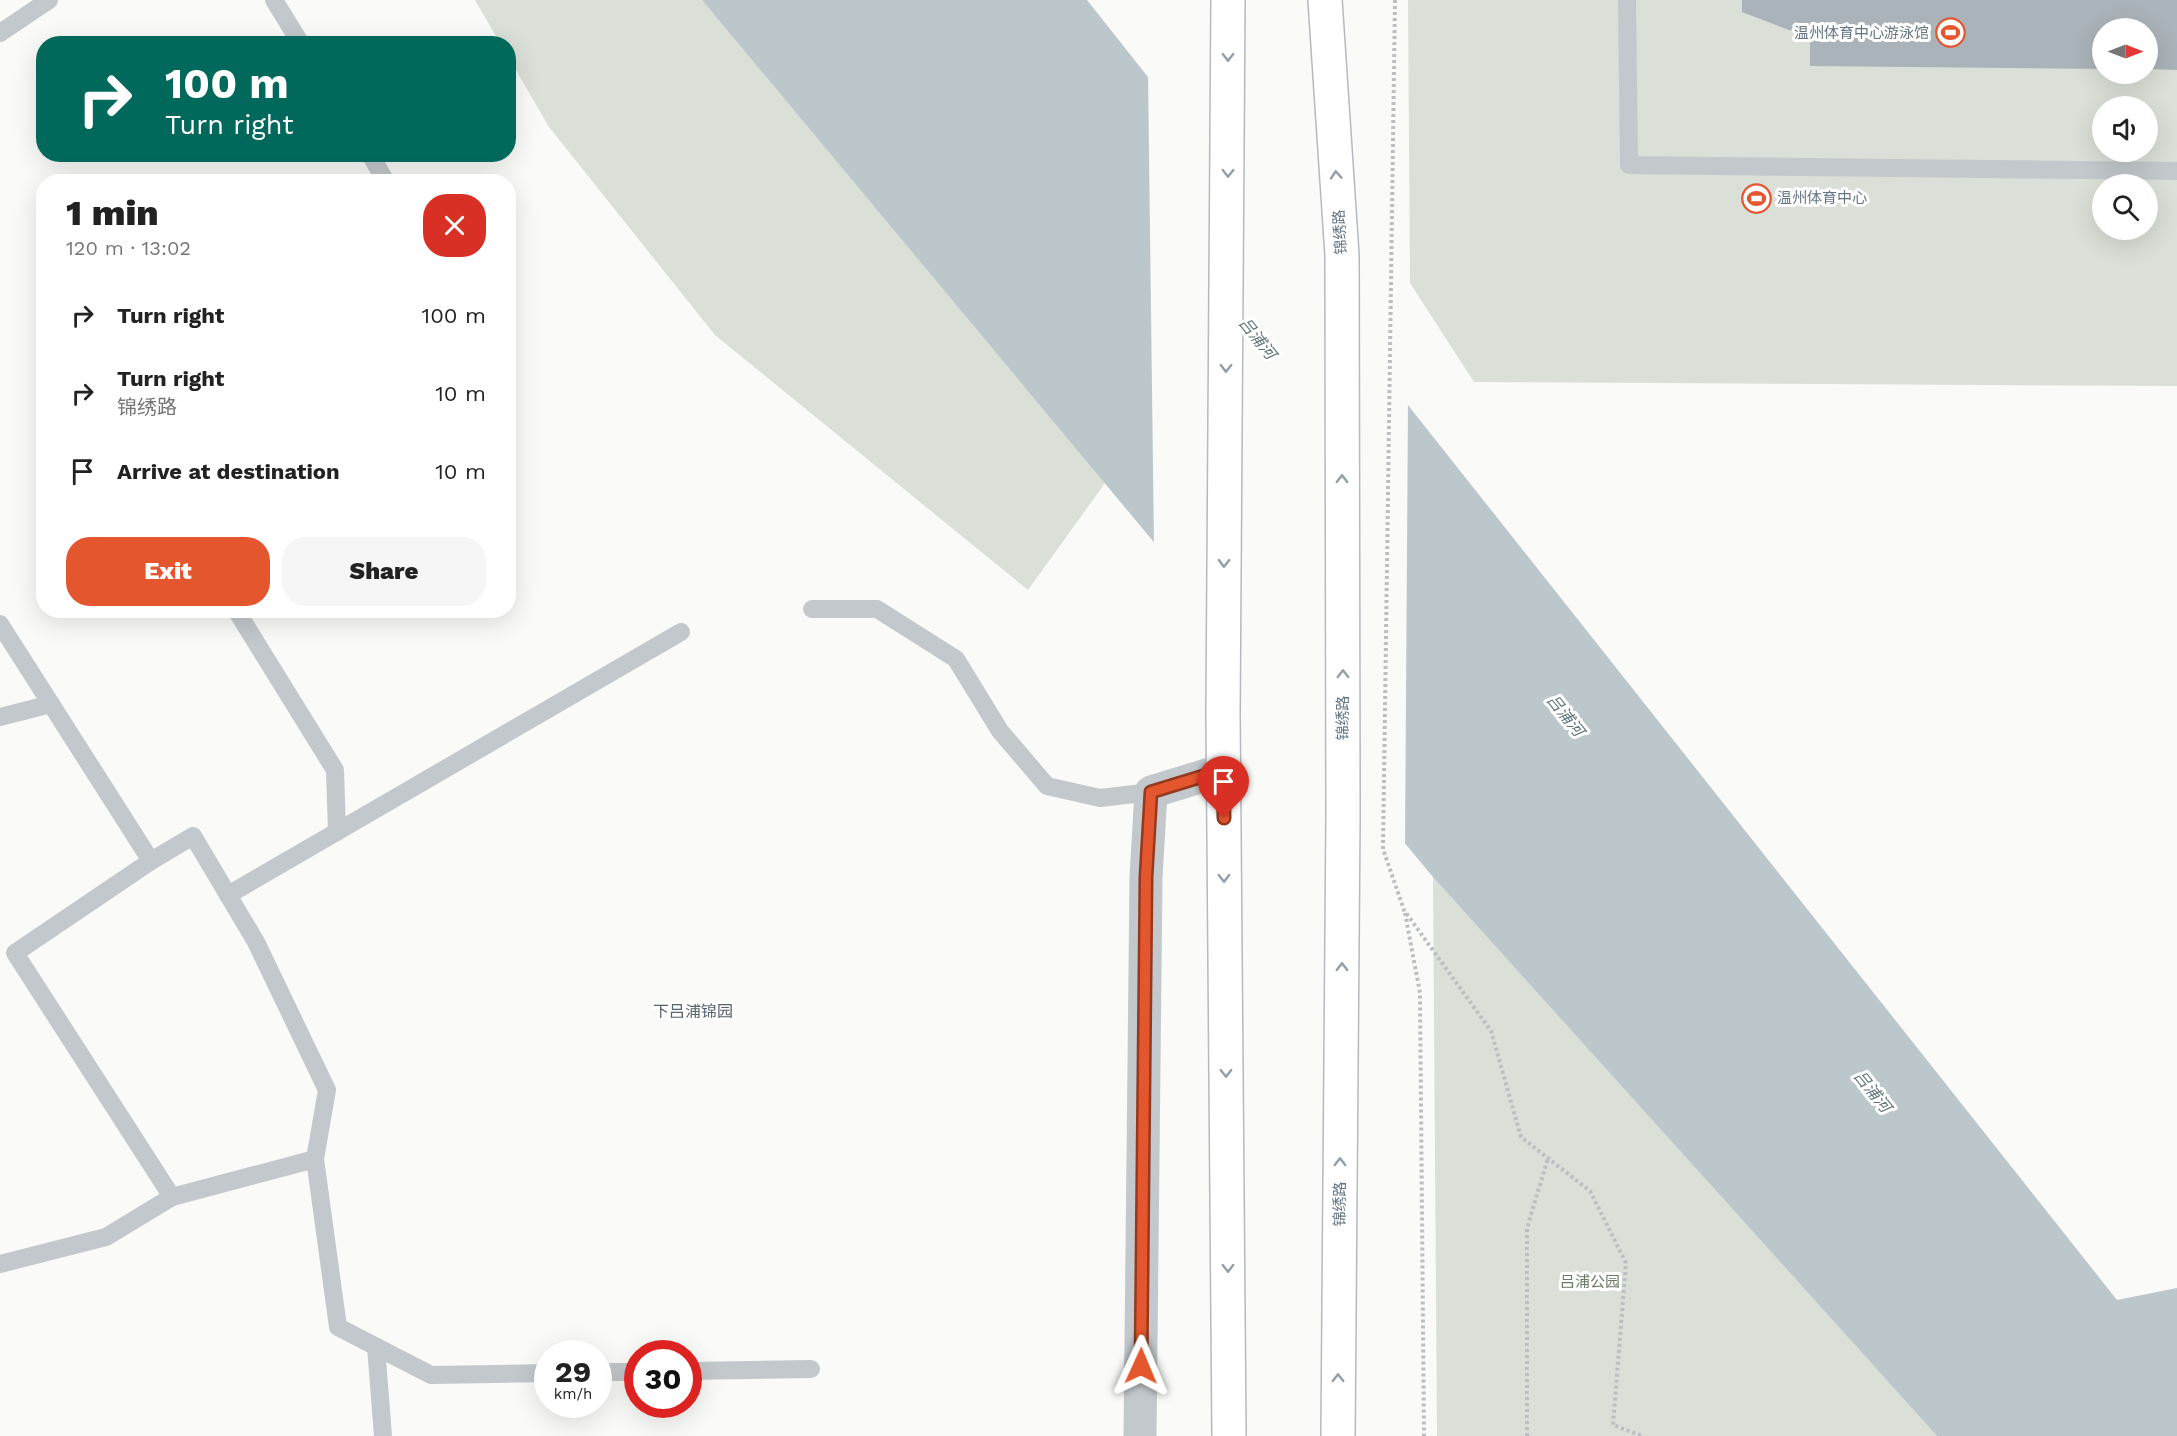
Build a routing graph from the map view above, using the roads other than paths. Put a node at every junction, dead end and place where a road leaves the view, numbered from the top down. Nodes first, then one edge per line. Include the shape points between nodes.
1 (49, 0) edge
2 (274, 0) edge
3 (1228, 0) edge
4 (1325, 0) edge
5 (1627, 0) edge
6 (0, 33) edge
7 (296, 36) edge
8 (2177, 171) edge
9 (812, 609) dead end
10 (241, 618) edge
11 (0, 624) edge
12 (681, 632) dead end
13 (51, 704) junction
14 (0, 717) edge
15 (1223, 770) junction
16 (1151, 792) junction
17 (337, 832) junction
18 (150, 861) junction
19 (228, 895) junction
20 (315, 1159) junction
21 (172, 1197) junction
22 (0, 1264) edge
23 (376, 1347) junction
24 (811, 1369) dead end
25 (702, 1371) edge
26 (534, 1373) edge
27 (383, 1436) edge
28 (1140, 1436) edge
29 (1229, 1436) edge
30 (1338, 1436) edge

1 - 6 lane
2 - 7 lane
3 -> 15 main road
30 -> 4 main road, 锦绣路 via 1342,255
5 - 8 lane via 1629,165
9 - 16 lane via 877,609 956,659 1000,731 1047,786 1100,798
10 - 17 lane via 335,770
11 - 13 lane
12 - 17 lane
13 - 14 lane
13 - 18 lane
15 - 16 street
15 -> 29 main road
16 - 28 street via 1146,877
17 - 19 lane
18 - 19 lane via 193,836
18 - 21 lane via 15,952
19 - 20 lane via 256,942 327,1090
20 - 21 lane
20 - 23 lane via 338,1327
21 - 22 lane via 106,1237
23 - 26 lane via 431,1375
23 - 27 lane
24 - 25 lane

